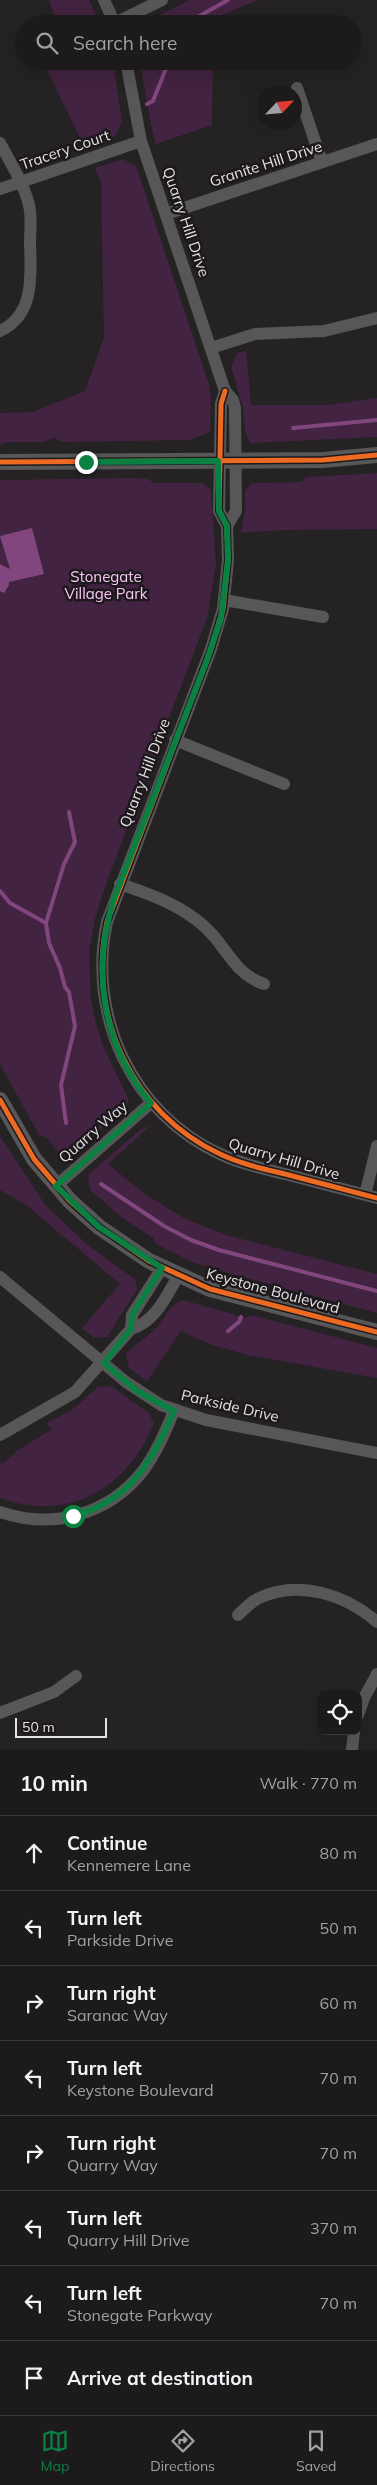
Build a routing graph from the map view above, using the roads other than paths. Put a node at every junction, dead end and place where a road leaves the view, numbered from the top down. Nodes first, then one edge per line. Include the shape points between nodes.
1 (104, 0) edge
2 (162, 0) edge
3 (111, 15) edge
4 (131, 15) edge
5 (128, 70) edge
6 (302, 100) edge
7 (141, 141) junction
8 (0, 143) edge
9 (377, 144) edge
10 (322, 162) junction
11 (20, 183) junction
12 (0, 189) edge
13 (166, 214) junction
14 (377, 318) edge
15 (0, 331) edge
16 (211, 348) junction
17 (225, 391) junction
18 (377, 455) edge
19 (218, 461) junction
20 (236, 461) junction
21 (0, 462) edge
22 (227, 526) junction
23 (224, 600) junction
24 (323, 617) dead end
25 (175, 740) junction
26 (284, 784) dead end
27 (120, 884) junction
28 (264, 984) dead end
29 (0, 1100) edge
30 (151, 1103) junction
31 (377, 1146) edge
32 (56, 1186) junction
33 (371, 1196) edge
34 (162, 1268) junction
35 (178, 1276) junction
36 (0, 1277) edge
37 (131, 1329) junction
38 (377, 1332) edge
39 (104, 1363) junction
40 (174, 1411) junction
41 (0, 1434) edge
42 (377, 1453) edge
43 (0, 1512) edge
44 (238, 1614) dead end
45 (377, 1622) edge
46 (377, 1674) edge
47 (76, 1676) dead end
48 (362, 1704) edge
49 (0, 1713) edge
50 (354, 1735) edge
51 (352, 1750) edge

1 - 3 street
2 - 4 street
5 - 7 street, Quarry Hill Drive
6 - 10 street
7 - 11 street, Tracery Court
7 - 13 street, Quarry Hill Drive
8 - 11 street
9 - 10 street, Granite Hill Drive
10 - 13 street, Granite Hill Drive
11 - 12 street, Tracery Court
11 - 15 street via 29,205 30,288 20,314
13 - 16 street, Quarry Hill Drive
14 - 16 street via 324,331 255,334
16 - 17 street, Quarry Hill Drive
17 - 19 street, Quarry Hill Drive via 221,404
17 - 20 street, Quarry Hill Drive via 233,400 237,418
18 - 20 street via 323,460
19 - 20 street
19 - 21 street
19 - 22 street, Quarry Hill Drive via 219,511
20 - 22 street, Quarry Hill Drive via 236,511
22 - 23 street, Quarry Hill Drive
23 - 24 street
23 - 25 street, Quarry Hill Drive via 211,650
25 - 26 street
25 - 27 street, Quarry Hill Drive
27 - 28 street via 158,898 190,915 218,940 245,976
27 - 30 street, Quarry Hill Drive via 104,934 102,990 109,1026 118,1048 131,1075
29 - 32 street, Keystone Boulevard via 34,1159
30 - 32 street, Quarry Way
30 - 33 street, Quarry Hill Drive via 183,1132 221,1155
31 - 33 street
32 - 34 street, Keystone Boulevard via 99,1227
34 - 35 street, Keystone Boulevard
34 - 37 street via 132,1315
35 - 37 street via 155,1314 144,1325
35 - 38 street, Keystone Boulevard via 230,1296
36 - 39 street, Parkside Drive
37 - 39 street
39 - 40 street, Parkside Drive via 137,1391
39 - 41 street via 75,1392
40 - 42 street, Parkside Drive
40 - 43 street via 142,1472 102,1505 78,1515 51,1520
44 - 45 street via 270,1593 301,1590 317,1591 344,1600
46 - 48 street
47 - 49 street via 54,1692
50 - 51 street

